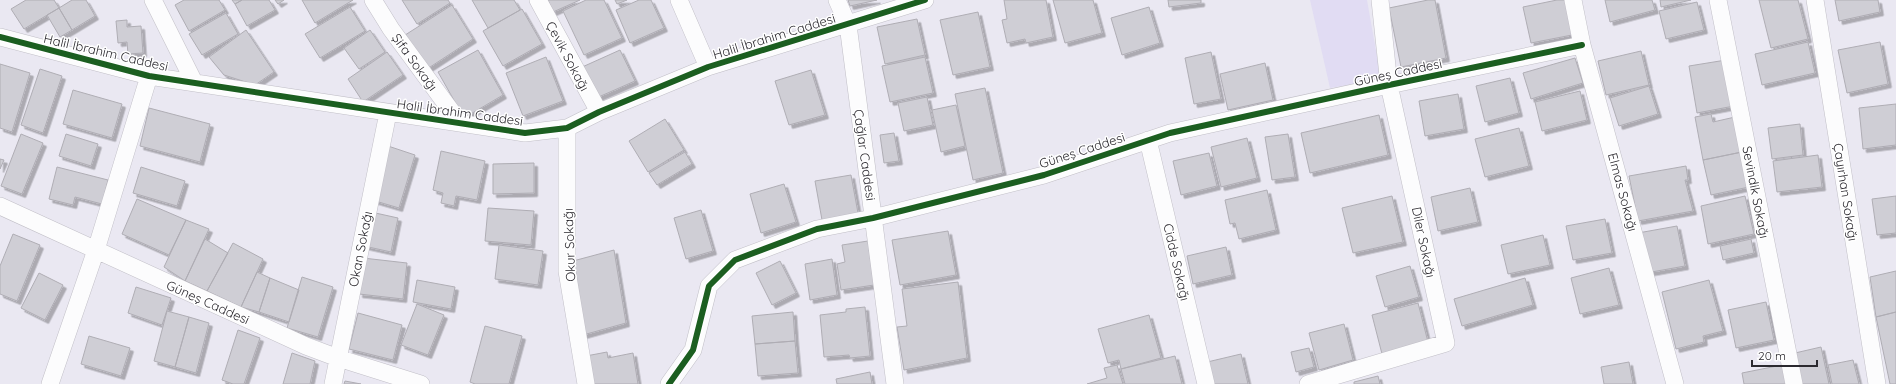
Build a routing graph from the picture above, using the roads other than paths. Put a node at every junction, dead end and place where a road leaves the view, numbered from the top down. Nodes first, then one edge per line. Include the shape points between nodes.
1 (153, 0) edge
2 (373, 0) edge
3 (538, 0) edge
4 (678, 0) edge
5 (837, 0) edge
6 (925, 0) edge
7 (1380, 0) edge
8 (1573, 0) edge
9 (1718, 0) edge
10 (1815, 0) edge
11 (848, 25) junction
12 (0, 37) edge
13 (1582, 45) junction
14 (708, 67) junction
15 (149, 76) junction
16 (194, 82) junction
17 (1389, 84) junction
18 (599, 112) junction
19 (388, 113) junction
20 (460, 123) junction
21 (567, 128) junction
22 (1148, 140) junction
23 (0, 206) edge
24 (874, 218) junction
25 (96, 250) junction
26 (338, 358) junction
27 (50, 384) edge
28 (333, 384) edge
29 (421, 384) edge
30 (586, 384) edge
31 (668, 384) edge
32 (896, 384) edge
33 (1206, 384) edge
34 (1308, 384) edge
35 (1675, 384) edge
36 (1794, 384) edge
37 (1877, 384) edge

1 - 16 street
2 - 20 street, Şifa Sokağı via 391,29
3 - 18 street, Çevik Sokağı
4 - 14 street
5 - 11 street, Çağlar Caddesi
6 - 11 street, Halil İbrahim Caddesi
7 - 17 street, Diler Sokağı
8 - 13 street, Elmas Sokağı
9 - 36 street, Sevindik Sokağı
10 - 37 street, Çayırhan Sokağı
11 - 14 street, Halil İbrahim Caddesi
11 - 24 street, Çağlar Caddesi
12 - 15 street, Halil İbrahim Caddesi
13 - 17 street, Güneş Caddesi
13 - 35 street, Elmas Sokağı
14 - 18 street, Halil İbrahim Caddesi
15 - 16 street, Halil İbrahim Caddesi
15 - 25 street
16 - 19 street, Halil İbrahim Caddesi
17 - 22 street, Güneş Caddesi
17 - 34 street, Diler Sokağı via 1446,343
18 - 21 street, Halil İbrahim Caddesi
19 - 20 street, Halil İbrahim Caddesi
19 - 26 street, Okan Sokağı
20 - 21 street, Halil İbrahim Caddesi via 525,132
21 - 30 street, Okur Sokağı via 567,271
22 - 24 street, Güneş Caddesi via 1044,175
22 - 33 street, Cidde Sokağı
23 - 25 street, Güneş Caddesi
24 - 31 street, Güneş Caddesi via 817,229 735,260 709,286 693,350
24 - 32 street, Çağlar Caddesi
25 - 26 street, Güneş Caddesi via 306,346
25 - 27 street
26 - 28 street, Okan Sokağı
26 - 29 street, Güneş Caddesi

